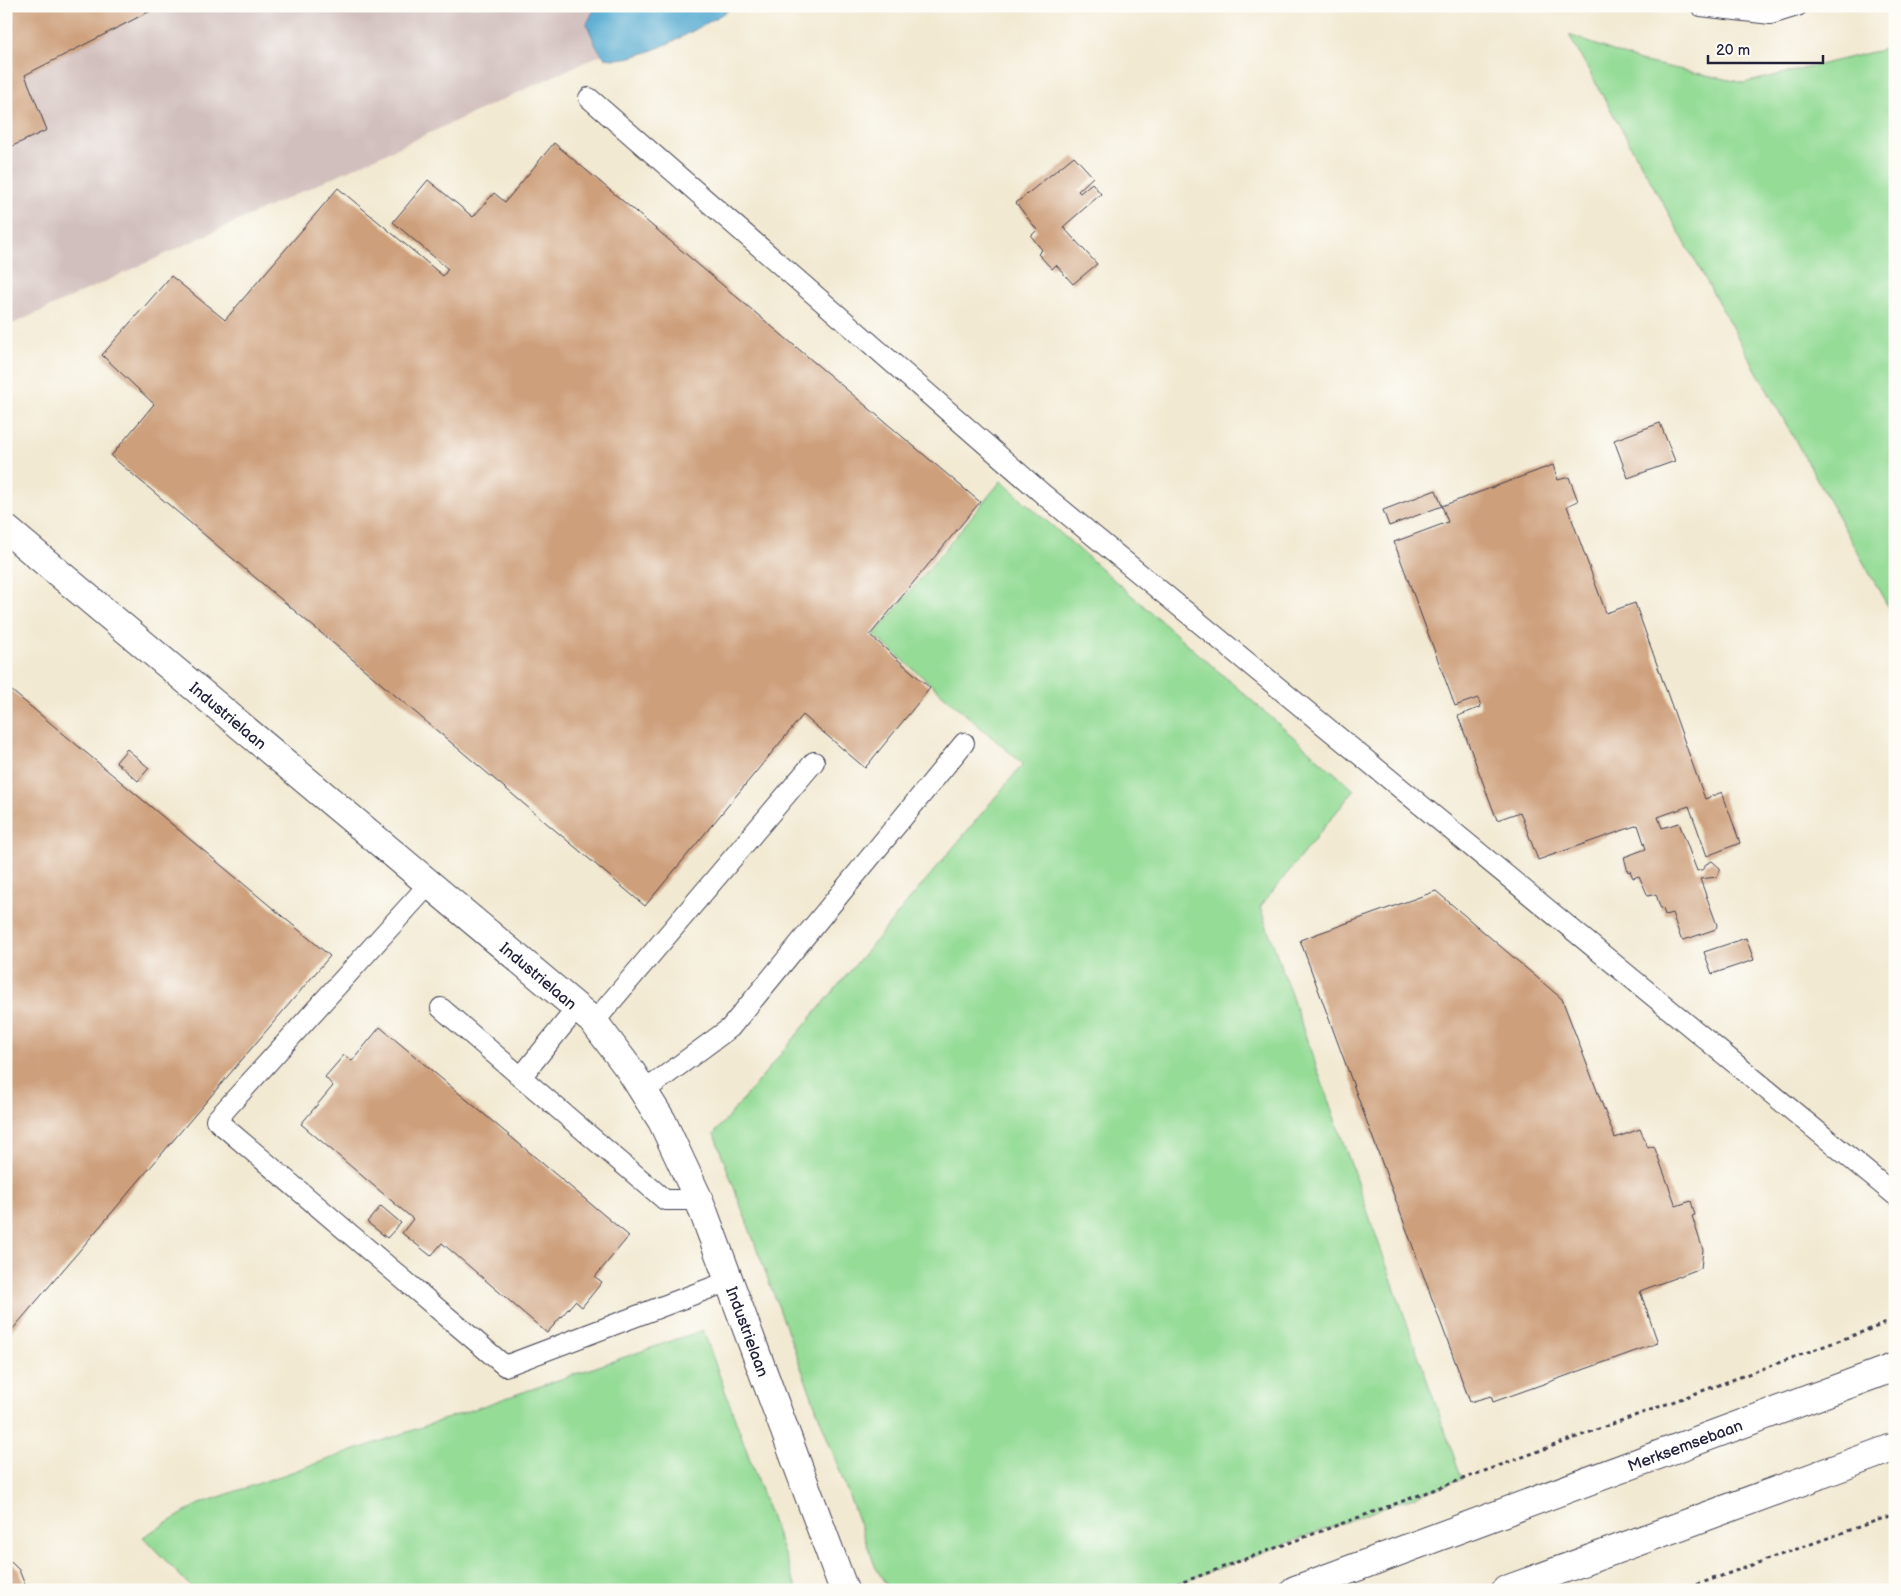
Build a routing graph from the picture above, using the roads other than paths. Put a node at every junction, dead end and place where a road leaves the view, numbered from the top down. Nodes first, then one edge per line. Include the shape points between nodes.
1 (1701, 6) edge
2 (1797, 6) edge
3 (589, 98) dead end
4 (6, 529) edge
5 (964, 743) dead end
6 (814, 762) dead end
7 (430, 883) junction
8 (441, 1008) dead end
9 (586, 1015) junction
10 (521, 1077) junction
11 (643, 1092) junction
12 (1895, 1195) edge
13 (699, 1200) junction
14 (729, 1281) junction
15 (1895, 1368) edge
16 (1895, 1448) edge
17 (844, 1590) edge
18 (1295, 1590) edge
19 (1506, 1590) edge

1 - 2 lane via 1771,14
3 - 12 lane via 1044,496
4 - 7 street, Industrielaan
5 - 11 lane via 730,1028
6 - 9 lane
7 - 9 street, Industrielaan
7 - 14 lane via 216,1120 505,1366
8 - 10 lane
9 - 10 lane
9 - 11 street, Industrielaan
10 - 13 lane via 665,1200
11 - 13 street, Industrielaan via 662,1121
13 - 14 street, Industrielaan
14 - 17 street, Industrielaan
15 - 18 street, Merksemsebaan
16 - 19 street

